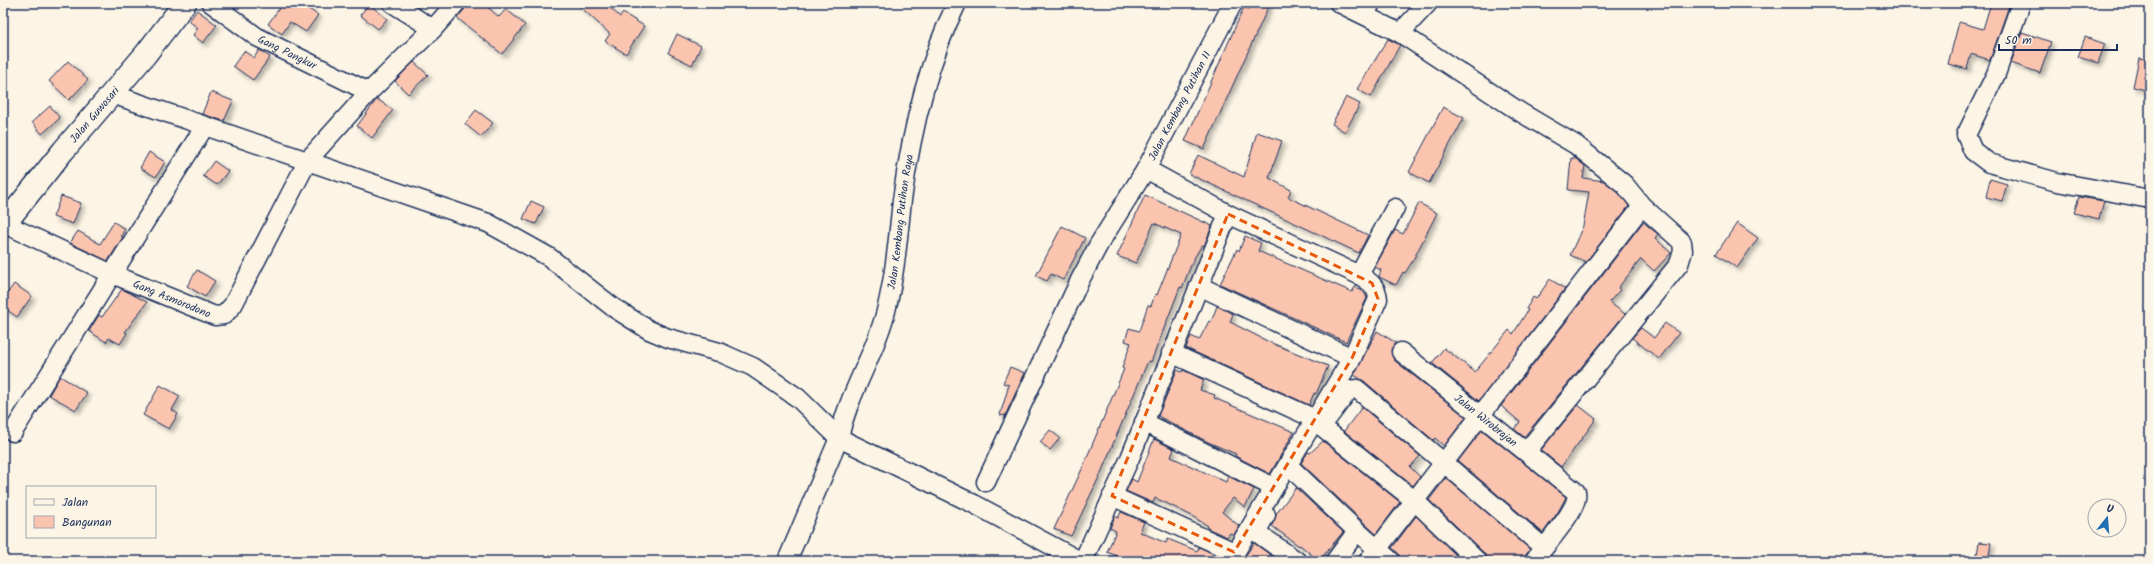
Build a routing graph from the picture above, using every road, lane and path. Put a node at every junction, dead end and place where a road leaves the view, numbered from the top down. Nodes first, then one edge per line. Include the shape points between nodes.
1 (185, 3) edge
2 (211, 3) edge
3 (392, 3) edge
4 (456, 3) edge
5 (957, 3) edge
6 (1233, 3) edge
7 (1338, 3) edge
8 (1428, 3) edge
9 (2021, 3) edge
10 (1372, 10) edge
11 (433, 29) junction
12 (1400, 33) junction
13 (369, 92) junction
14 (112, 94) junction
15 (205, 126) junction
16 (308, 160) junction
17 (1146, 169) junction
18 (2150, 199) edge
19 (1642, 206) junction
20 (1396, 208) dead end
21 (1228, 214) junction
22 (4, 225) edge
23 (112, 274) junction
24 (1360, 275) junction
25 (1199, 286) junction
26 (1401, 352) dead end
27 (1171, 353) junction
28 (1352, 358) junction
29 (1480, 415) junction
30 (1144, 422) junction
31 (1318, 423) junction
32 (13, 432) dead end
33 (839, 438) junction
34 (1526, 452) junction
35 (1444, 463) junction
36 (1293, 470) junction
37 (986, 482) dead end
38 (1274, 487) junction
39 (1112, 496) junction
40 (1414, 500) junction
41 (1357, 531) junction
42 (1539, 554) edge
43 (1373, 555) edge
44 (1232, 556) edge
45 (787, 561) edge
46 (1080, 561) edge
47 (1084, 561) edge
48 (1297, 561) edge
49 (1335, 561) edge
50 (1391, 561) edge
51 (1477, 561) edge

1 - 14 street, Jalan Guwosari
2 - 13 street, Gang Pangkur via 257,37
3 - 11 street
4 - 11 street, Gang Asmorodono
5 - 33 street, Jalan Kembang Putihan Raya via 946,23 914,133 886,313 844,414
6 - 17 street, Jalan Kembang Putihan II
7 - 10 street
8 - 12 street
9 - 18 street via 1996,74 1966,135 1973,151 1989,163 2057,182
10 - 12 street
11 - 13 street, Gang Asmorodono
12 - 19 street via 1520,112 1576,145 1626,186
13 - 16 street, Gang Asmorodono
14 - 15 street
14 - 22 street, Jalan Guwosari
15 - 16 street
15 - 23 street
16 - 23 street, Gang Asmorodono via 233,305 224,315 215,316
16 - 33 street via 488,223 549,257 614,308 649,330 719,352 753,367 798,398
17 - 21 street, Jalan Kembang Putihan II
17 - 37 street via 1099,244 1080,280
19 - 29 street
19 - 34 street via 1682,242 1683,251 1679,264
20 - 24 street
21 - 24 street, Jalan Kembang Putihan II
21 - 25 street
22 - 23 street, Gang Asmorodono
23 - 32 street
24 - 28 street, Jalan Kembang Putihan II via 1372,283 1377,290 1378,299
25 - 27 street
25 - 28 street
26 - 29 street, Jalan Wirobrajan
27 - 30 street
27 - 31 street
28 - 31 street, Jalan Kembang Putihan II
29 - 34 street, Jalan Wirobrajan
29 - 35 street
30 - 38 street
30 - 39 street
31 - 35 street via 1349,390 1357,389
31 - 36 street
31 - 38 street
31 - 40 street
33 - 45 street, Jalan Kembang Putihan Raya
33 - 46 street via 974,504
34 - 42 street, Jalan Wirobrajan via 1576,492 1576,502
35 - 40 street
35 - 42 street
36 - 41 street
36 - 48 street via 1256,532
38 - 44 street
39 - 44 street
39 - 47 street
40 - 43 street
40 - 51 street
41 - 43 street
41 - 49 street
43 - 50 street

